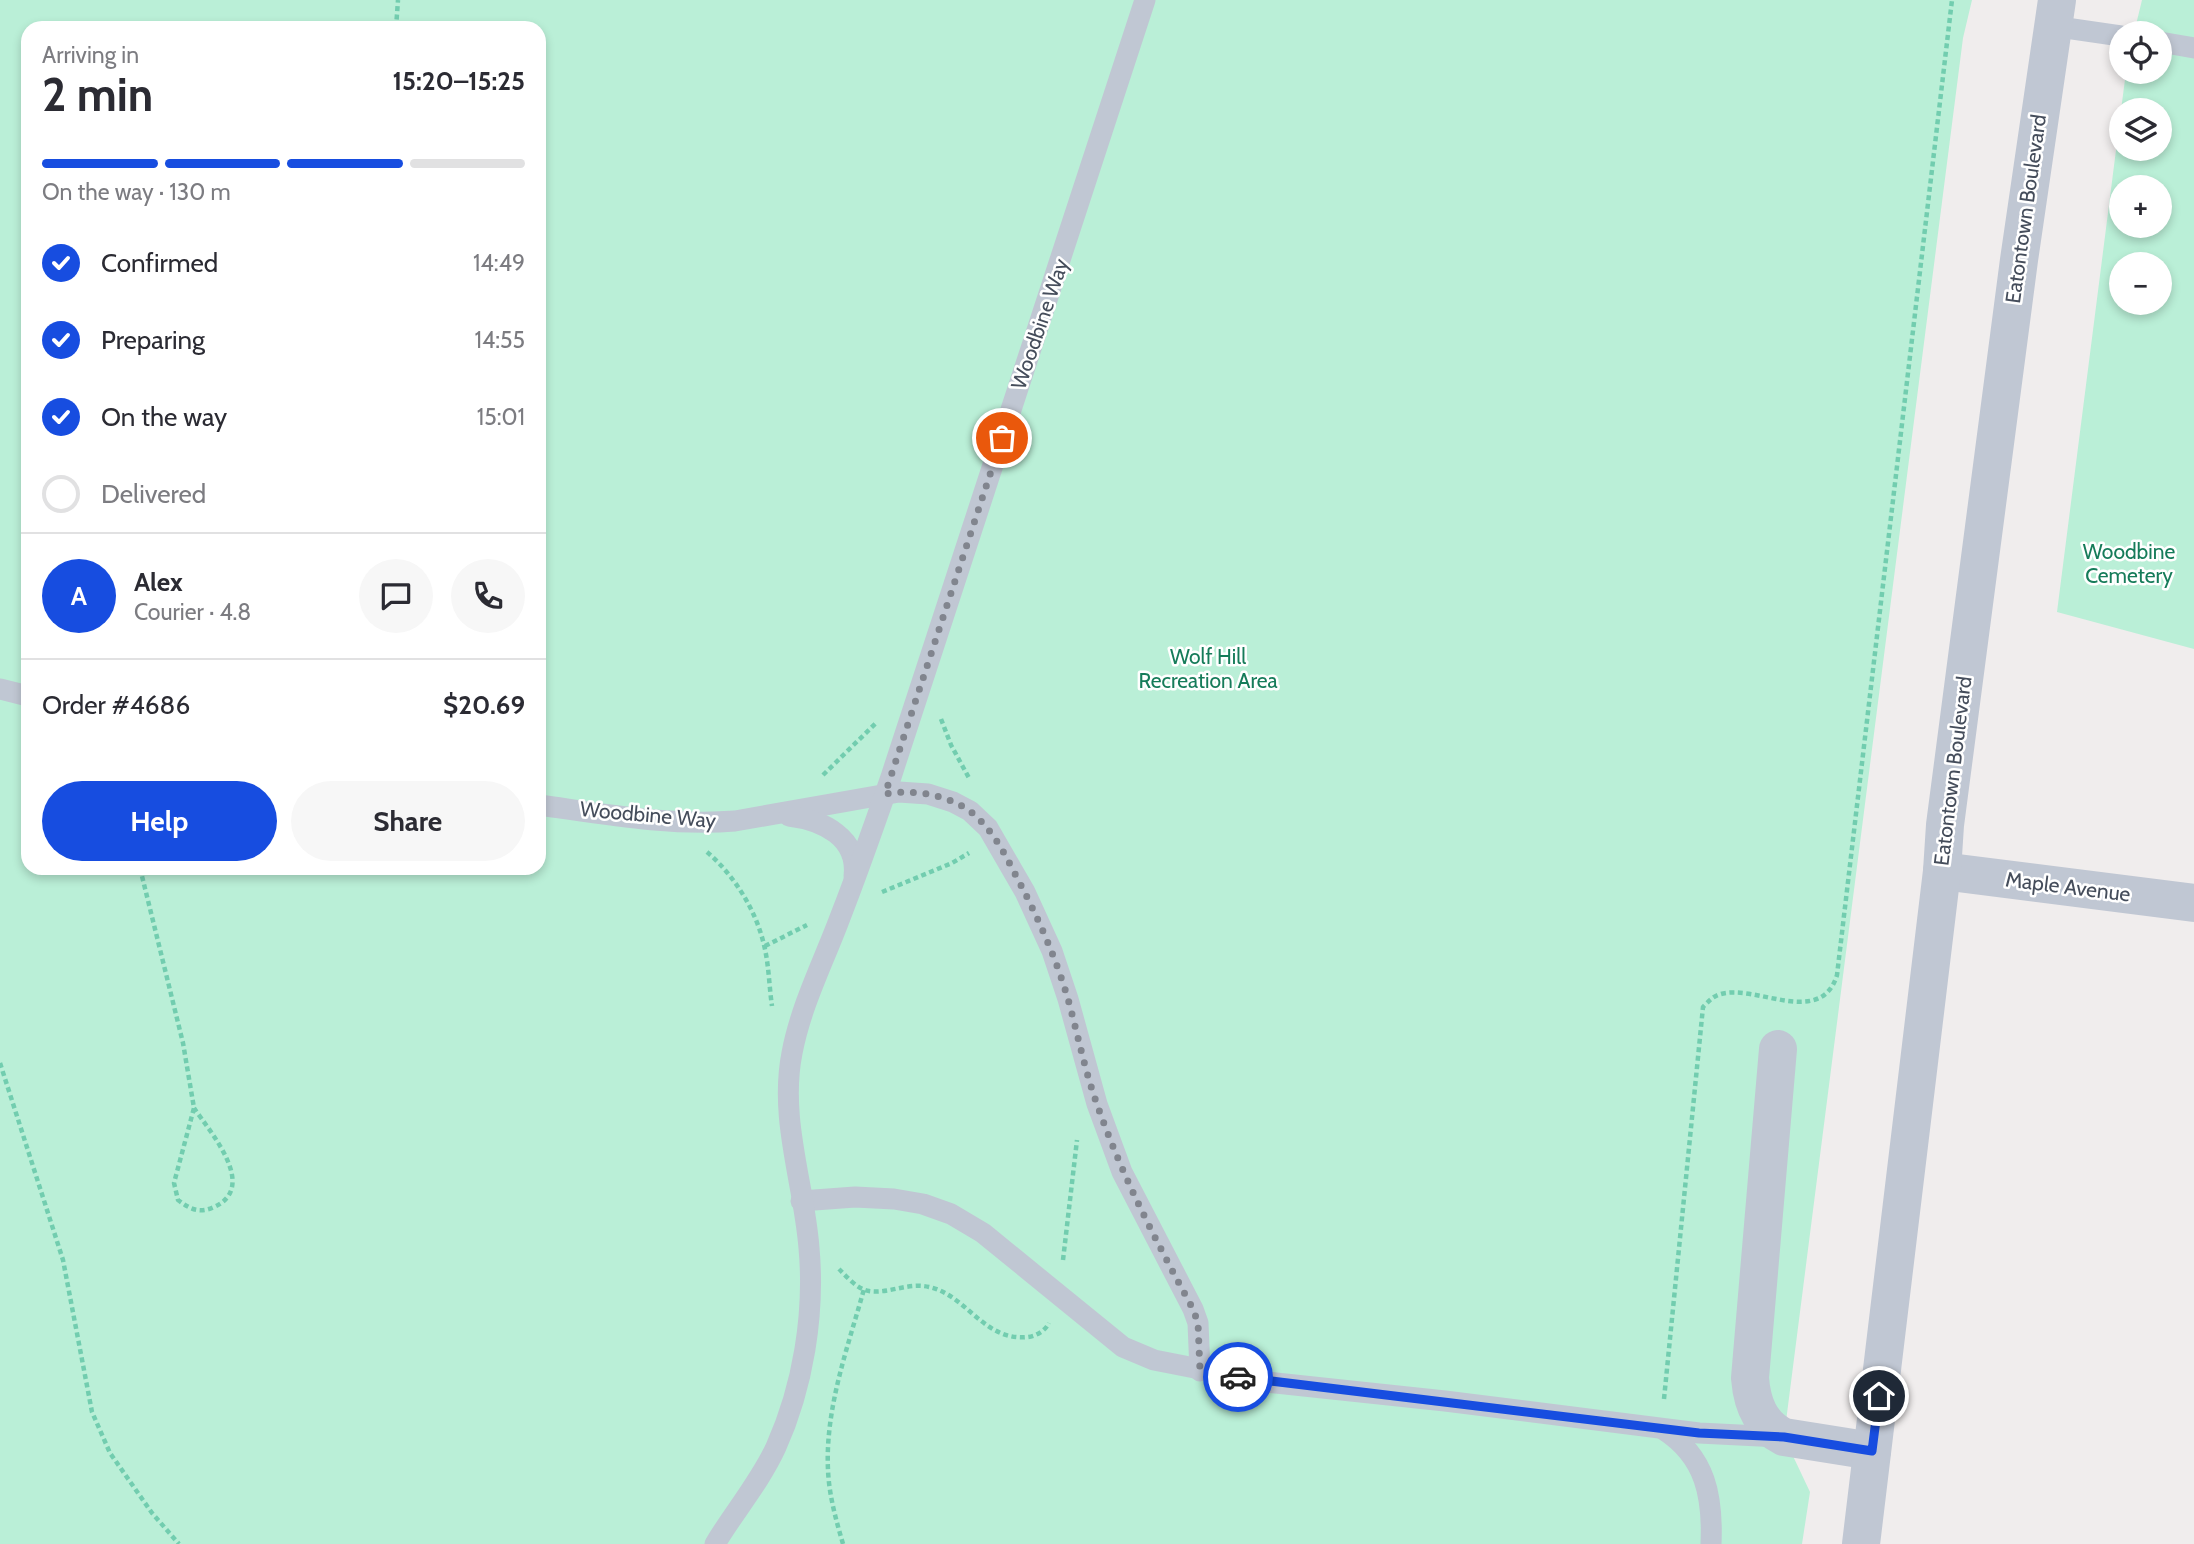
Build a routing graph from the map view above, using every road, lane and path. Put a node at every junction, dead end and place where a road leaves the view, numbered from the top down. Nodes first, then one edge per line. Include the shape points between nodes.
1 (398, 0) edge
2 (1145, 0) edge
3 (1952, 0) edge
4 (2055, 13) edge
5 (396, 21) edge
6 (2109, 32) edge
7 (2172, 44) edge
8 (2194, 48) edge
9 (0, 689) edge
10 (21, 694) edge
11 (882, 717) dead end
12 (941, 718) dead end
13 (818, 779) dead end
14 (885, 794) junction
15 (546, 806) edge
16 (773, 815) junction
17 (988, 828) junction
18 (702, 848) dead end
19 (1942, 871) junction
20 (142, 875) edge
21 (854, 881) junction
22 (2194, 903) edge
23 (844, 907) junction
24 (765, 946) junction
25 (774, 1014) dead end
26 (1778, 1049) dead end
27 (0, 1063) edge
28 (194, 1108) junction
29 (801, 1201) junction
30 (864, 1289) dead end
31 (1200, 1371) junction
32 (1661, 1428) junction
33 (1784, 1437) junction
34 (1872, 1451) junction
35 (179, 1544) edge
36 (715, 1544) edge
37 (844, 1544) edge
38 (1712, 1544) edge
39 (1861, 1544) edge

1 - 5 path
2 - 14 lane, Woodbine Way
3 - 32 path via 1837,975 1828,992 1807,1002 1730,993 1703,1007
4 - 6 lane
4 - 19 street, Eatontown Boulevard via 2018,260
7 - 8 lane
9 - 10 lane
11 - 13 path
12 - 17 path via 983,806
14 - 16 lane, Woodbine Way
14 - 17 lane via 928,794 953,802
14 - 21 lane
15 - 16 lane, Woodbine Way via 708,823
16 - 21 lane via 808,819 839,835 853,863
17 - 23 path via 973,850 952,863
17 - 31 lane via 1052,951 1122,1172 1193,1309
18 - 24 path via 735,882
19 - 22 street, Maple Avenue
19 - 34 street, Eatontown Boulevard
20 - 28 path
21 - 23 lane
23 - 24 path
23 - 29 lane via 806,1000 791,1055 788,1103
24 - 25 path
26 - 33 street via 1750,1378 1757,1411
27 - 35 path via 63,1260 92,1412 110,1454
28 - 28 path via 174,1183 178,1200 190,1209 204,1211 218,1206 233,1177 228,1157
29 - 31 lane via 894,1199 923,1203 951,1214 983,1233 1123,1346 1154,1360
29 - 36 lane via 810,1289 804,1356 776,1448
30 - 37 path via 828,1436 832,1505
31 - 32 lane
32 - 33 lane
32 - 38 lane via 1682,1442 1706,1485
33 - 34 street
34 - 39 street, Eatontown Boulevard

